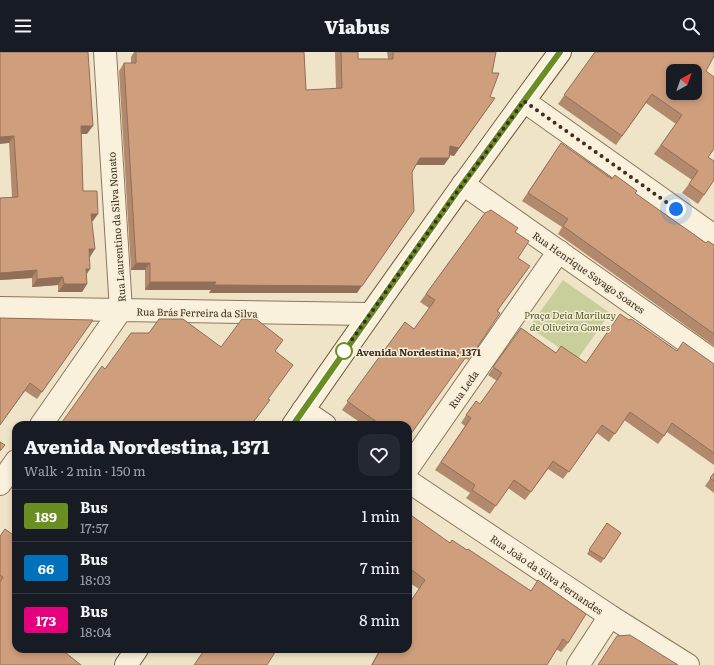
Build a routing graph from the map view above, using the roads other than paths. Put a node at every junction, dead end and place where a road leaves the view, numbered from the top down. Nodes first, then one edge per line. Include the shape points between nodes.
1 (105, 52) edge
2 (560, 52) edge
3 (524, 101) junction
4 (463, 184) junction
5 (714, 236) edge
6 (559, 251) junction
7 (0, 308) edge
8 (121, 310) junction
9 (370, 314) junction
10 (714, 361) edge
11 (298, 418) edge
12 (44, 421) edge
13 (310, 421) edge
14 (412, 462) edge
15 (12, 467) edge
16 (0, 484) edge
17 (412, 484) edge
18 (610, 616) junction
19 (134, 653) edge
20 (126, 665) edge
21 (578, 665) edge
22 (688, 665) edge

1 - 8 street, Rua Laurentino da Silva Nonato
2 - 3 street
3 - 4 street
3 - 5 street
4 - 6 street, Rua Henrique Sayago Soares
4 - 9 street
6 - 10 street, Rua Henrique Sayago Soares
6 - 14 street, Rua Leda
7 - 8 street, Rua Brás Ferreira da Silva
8 - 9 street, Rua Brás Ferreira da Silva
8 - 12 street, Rua Laurentino da Silva Nonato
9 - 11 street
11 - 13 street
15 - 16 street
17 - 18 street, Rua João da Silva Fernandes
18 - 21 street
18 - 22 street, Rua João da Silva Fernandes
19 - 20 street

